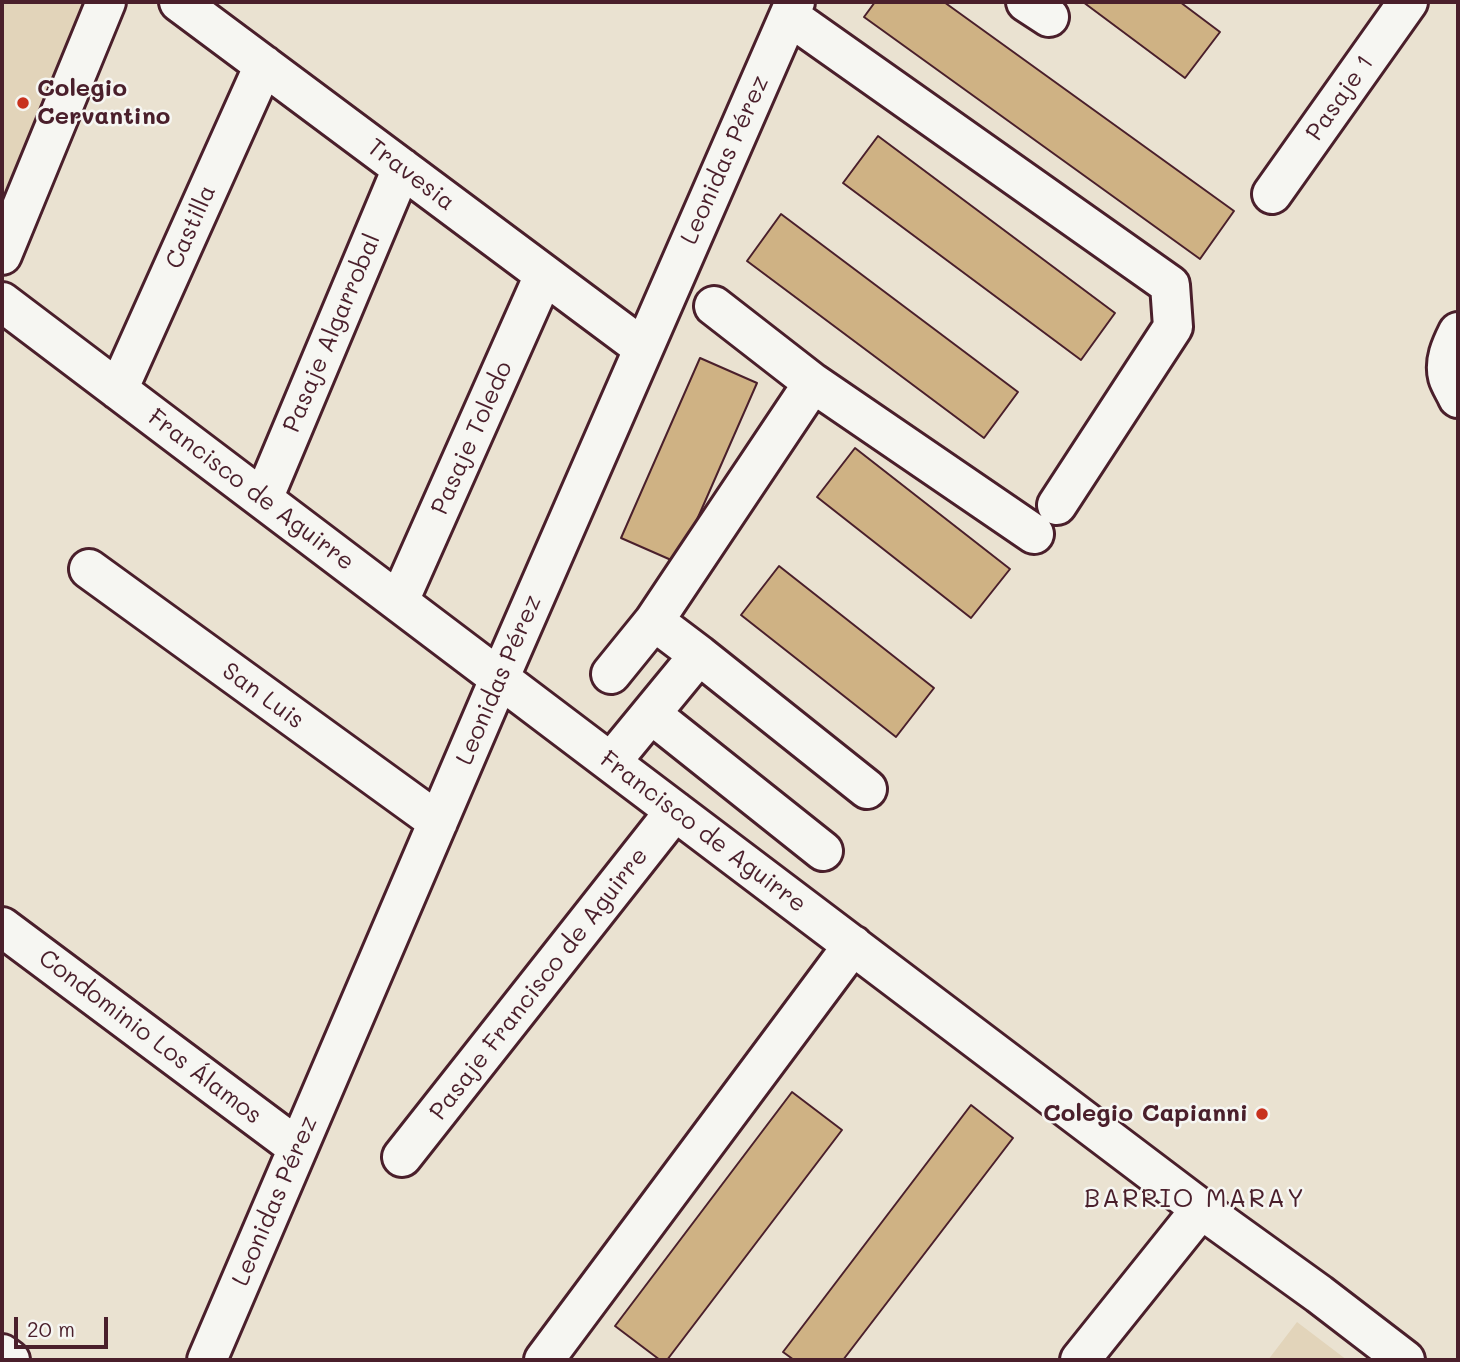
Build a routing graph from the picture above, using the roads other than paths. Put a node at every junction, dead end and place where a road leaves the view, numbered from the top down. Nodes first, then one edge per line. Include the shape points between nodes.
1 (106, 2) edge
2 (179, 2) edge
3 (1408, 2) edge
4 (792, 9) edge
5 (264, 65) junction
6 (402, 168) junction
7 (1272, 194) dead end
8 (2, 255) edge
9 (544, 275) junction
10 (2, 302) edge
11 (714, 306) dead end
12 (1458, 332) edge
13 (643, 348) junction
14 (813, 383) junction
15 (118, 390) junction
16 (1458, 398) edge
17 (263, 499) junction
18 (1057, 505) dead end
19 (1034, 534) dead end
20 (89, 569) dead end
21 (399, 601) junction
22 (654, 621) junction
23 (699, 655) junction
24 (611, 674) dead end
25 (500, 677) junction
26 (651, 714) junction
27 (611, 762) junction
28 (867, 789) dead end
29 (675, 811) junction
30 (438, 822) junction
31 (823, 850) dead end
32 (2, 927) edge
33 (853, 945) junction
34 (298, 1148) junction
35 (402, 1157) dead end
36 (1201, 1209) junction
37 (2, 1354) edge
38 (10, 1360) edge
39 (206, 1360) edge
40 (544, 1360) edge
41 (1080, 1360) edge
42 (1405, 1360) edge

1 - 8 street
2 - 5 street, Travesia
3 - 7 street, Pasaje 1
4 - 13 street, Leonidas Pérez
4 - 18 street via 1170,285 1173,327
5 - 6 street, Travesia
5 - 15 street, Castilla
6 - 9 street, Travesia
6 - 17 street, Pasaje Algarrobal
9 - 13 street, Travesia
9 - 21 street, Pasaje Toledo
10 - 15 street, Francisco de Aguirre
11 - 14 street
12 - 16 street via 1448,356 1448,377
13 - 25 street, Leonidas Pérez
14 - 19 street
14 - 22 street
15 - 17 street, Francisco de Aguirre
17 - 21 street, Francisco de Aguirre
20 - 30 street, San Luis
21 - 25 street, Francisco de Aguirre
22 - 23 street
22 - 24 street
23 - 26 street
23 - 28 street
25 - 27 street, Francisco de Aguirre
25 - 30 street, Leonidas Pérez
26 - 27 street
26 - 31 street
27 - 29 street, Francisco de Aguirre
29 - 33 street, Francisco de Aguirre
29 - 35 street, Pasaje Francisco de Aguirre
30 - 34 street, Leonidas Pérez
32 - 34 street, Condominio Los Álamos
33 - 36 street, Francisco de Aguirre
33 - 40 street
34 - 39 street, Leonidas Pérez
36 - 41 street
36 - 42 street, Francisco de Aguirre
37 - 38 street

